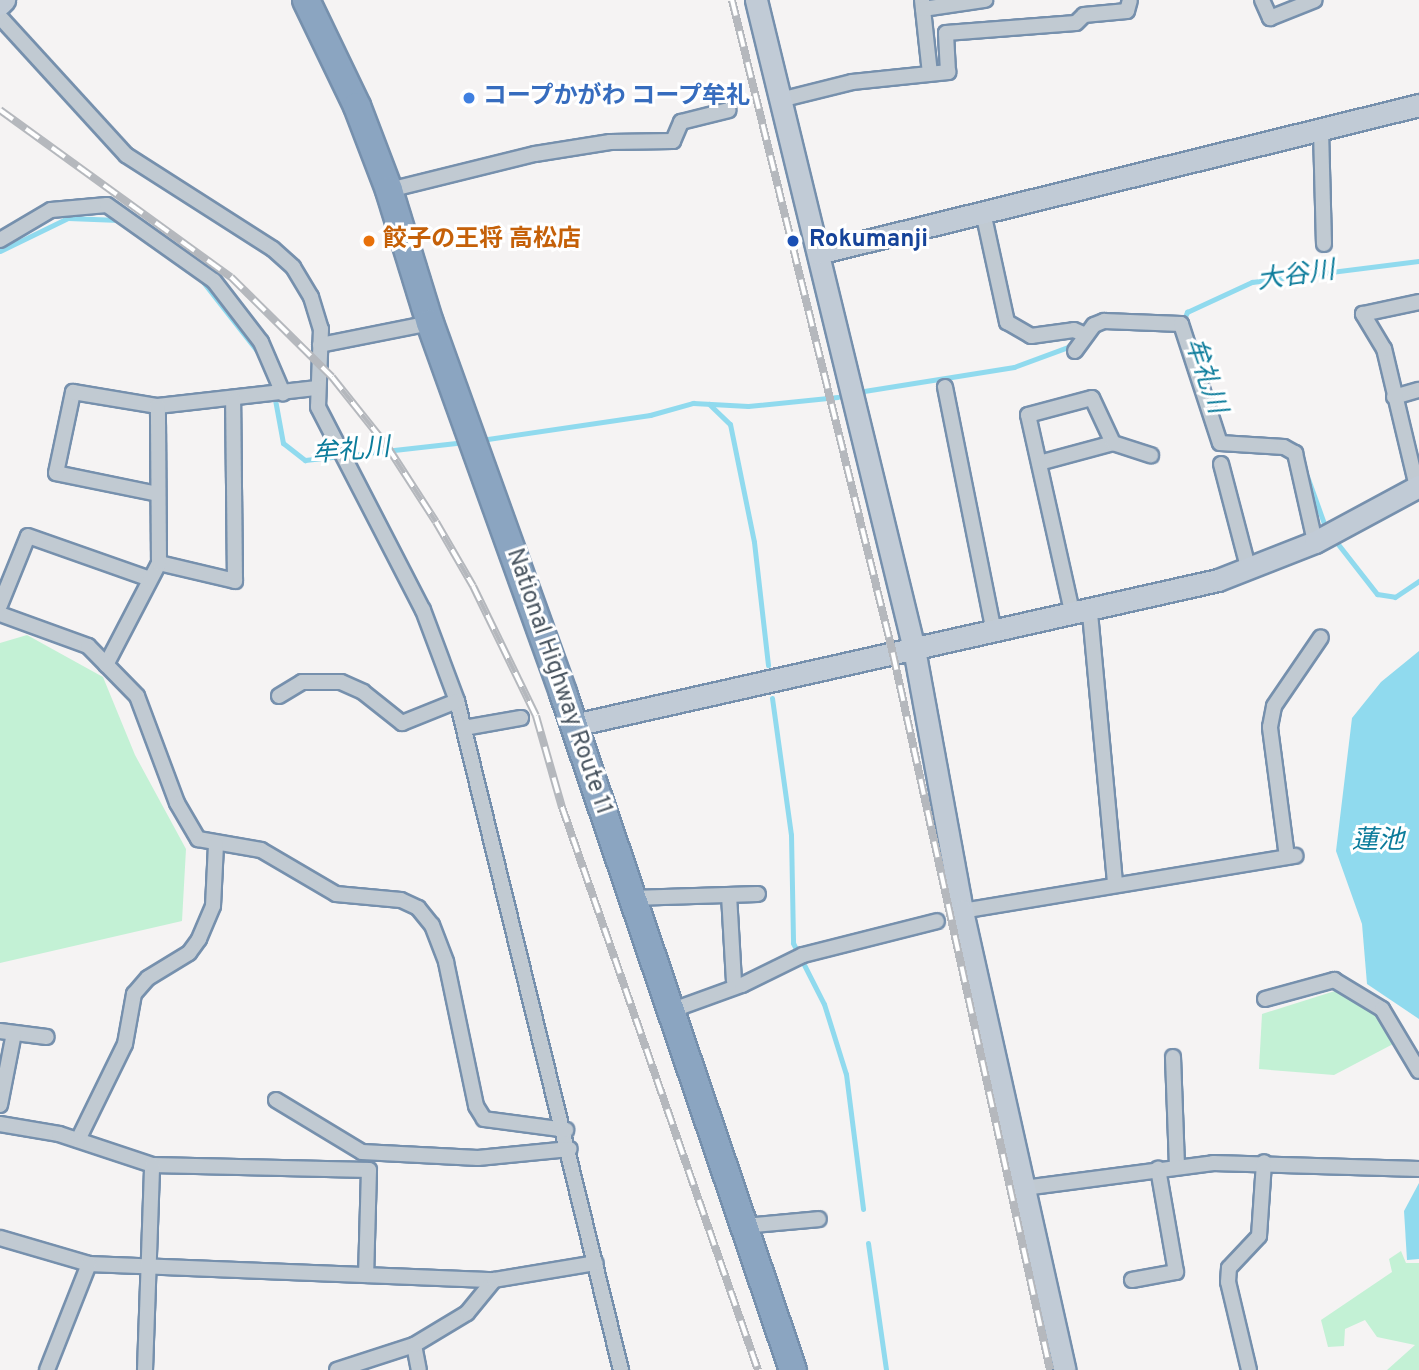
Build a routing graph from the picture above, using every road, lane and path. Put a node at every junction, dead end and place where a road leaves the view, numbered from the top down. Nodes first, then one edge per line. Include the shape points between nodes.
1 (4, 0) edge
2 (306, 0) edge
3 (756, 0) edge
4 (985, 0) edge
5 (1130, 0) edge
6 (1262, 0) edge
7 (1315, 0) edge
8 (0, 4) edge
9 (923, 5) edge
10 (0, 17) edge
11 (930, 74) junction
12 (780, 100) junction
13 (1419, 105) edge
14 (729, 110) dead end
15 (1321, 130) junction
16 (389, 190) junction
17 (983, 212) junction
18 (0, 240) edge
19 (1324, 244) dead end
20 (818, 253) junction
21 (1419, 302) edge
22 (430, 323) junction
23 (1086, 335) junction
24 (320, 345) junction
25 (1075, 351) dead end
26 (945, 387) dead end
27 (317, 388) junction
28 (1419, 390) edge
29 (277, 393) junction
30 (1394, 397) junction
31 (233, 400) junction
32 (158, 406) junction
33 (1113, 443) junction
34 (1151, 455) dead end
35 (1039, 463) junction
36 (1221, 464) dead end
37 (1418, 486) edge
38 (158, 494) junction
39 (1315, 542) junction
40 (159, 563) junction
41 (1249, 571) junction
42 (150, 579) junction
43 (1, 612) edge
44 (1081, 614) junction
45 (994, 632) junction
46 (1321, 637) dead end
47 (914, 649) junction
48 (106, 664) junction
49 (279, 696) dead end
50 (457, 701) junction
51 (522, 718) dead end
52 (574, 725) junction
53 (464, 728) junction
54 (216, 845) junction
55 (1115, 885) junction
56 (758, 894) dead end
57 (729, 895) junction
58 (632, 898) junction
59 (961, 911) junction
60 (937, 921) dead end
61 (734, 981) dead end
62 (1265, 999) dead end
63 (670, 1011) junction
64 (7, 1032) edge
65 (47, 1037) dead end
66 (1173, 1057) dead end
67 (1419, 1071) edge
68 (276, 1100) dead end
69 (0, 1105) edge
70 (0, 1124) edge
71 (566, 1130) junction
72 (78, 1140) junction
73 (570, 1149) junction
74 (1264, 1162) junction
75 (152, 1165) junction
76 (1177, 1167) junction
77 (1158, 1169) junction
78 (1419, 1169) edge
79 (1024, 1188) junction
80 (819, 1219) dead end
81 (744, 1226) junction
82 (0, 1238) edge
83 (596, 1263) junction
84 (89, 1264) junction
85 (149, 1267) junction
86 (366, 1275) junction
87 (494, 1280) junction
88 (1132, 1280) dead end
89 (414, 1345) junction
90 (47, 1370) edge
91 (145, 1370) edge
92 (337, 1370) edge
93 (419, 1370) edge
94 (621, 1370) edge
95 (793, 1370) edge
96 (1065, 1370) edge
97 (1249, 1370) edge

1 - 8 street
2 - 16 highway, National Highway Route 11 via 357,106
3 - 12 street
4 - 9 street
5 - 11 street via 1127,11 1084,15 1076,23 946,33 948,72
6 - 7 street via 1270,18
9 - 11 street
10 - 24 street via 126,155 240,224 293,267 311,297
11 - 12 street via 852,82
12 - 20 street
13 - 15 street
14 - 16 street via 681,122 673,141 610,142 536,154
15 - 17 street
15 - 19 street
16 - 22 highway, National Highway Route 11
17 - 20 street
17 - 23 street via 1007,322 1031,336 1074,330
18 - 29 street via 51,210 107,205 214,281 261,342
20 - 47 street
21 - 30 street via 1363,314 1384,349
22 - 24 street
22 - 52 highway, National Highway Route 11
23 - 25 street
23 - 39 street via 1104,321 1181,324 1220,443 1284,447 1295,453
24 - 27 street
26 - 45 street
27 - 29 street
27 - 50 street via 318,407 423,610
28 - 30 street
29 - 31 street
30 - 37 street
31 - 32 street
31 - 40 street via 235,581
32 - 38 street
32 - 38 street via 73,392 55,473
33 - 34 street
33 - 35 street
33 - 35 street via 1093,398 1028,415
35 - 44 street
36 - 41 street
37 - 39 street
38 - 40 street
39 - 41 street
40 - 42 street
41 - 44 street
42 - 43 street via 28,536
42 - 48 street
43 - 48 street via 88,646
44 - 45 street
44 - 55 street
45 - 47 street
46 - 55 street via 1274,706 1270,727 1291,857
47 - 52 street
47 - 59 street
48 - 54 street via 137,696 177,803 198,839
49 - 50 street via 302,682 341,682 363,692 401,723
50 - 53 street
51 - 53 street
52 - 58 highway, National Highway Route 11
53 - 71 street
54 - 71 street via 261,850 335,894 401,900 418,908 432,925 446,962 476,1106 484,1119
54 - 72 street via 213,906 200,939 189,953 148,978 134,994 125,1044
55 - 59 street
56 - 57 street
57 - 58 street
57 - 61 street
58 - 63 highway, National Highway Route 11
59 - 79 street
60 - 63 street via 796,957 742,985
62 - 67 street via 1334,980 1382,1009
63 - 81 highway, National Highway Route 11
64 - 65 street
64 - 69 street
66 - 76 street
68 - 73 street via 362,1152 478,1158
70 - 72 street
71 - 73 street
72 - 75 street
73 - 83 street
74 - 76 street
74 - 78 street
74 - 97 street via 1259,1236 1229,1268 1228,1282
75 - 85 street
75 - 86 street via 369,1170
76 - 77 street
77 - 79 street
77 - 88 street via 1176,1272
79 - 96 street
80 - 81 street
81 - 95 highway, National Highway Route 11
82 - 84 street
83 - 87 street
83 - 94 street
84 - 85 street
84 - 90 street
85 - 86 street
85 - 91 street
86 - 87 street
87 - 89 street via 467,1313
89 - 92 street
89 - 93 street

